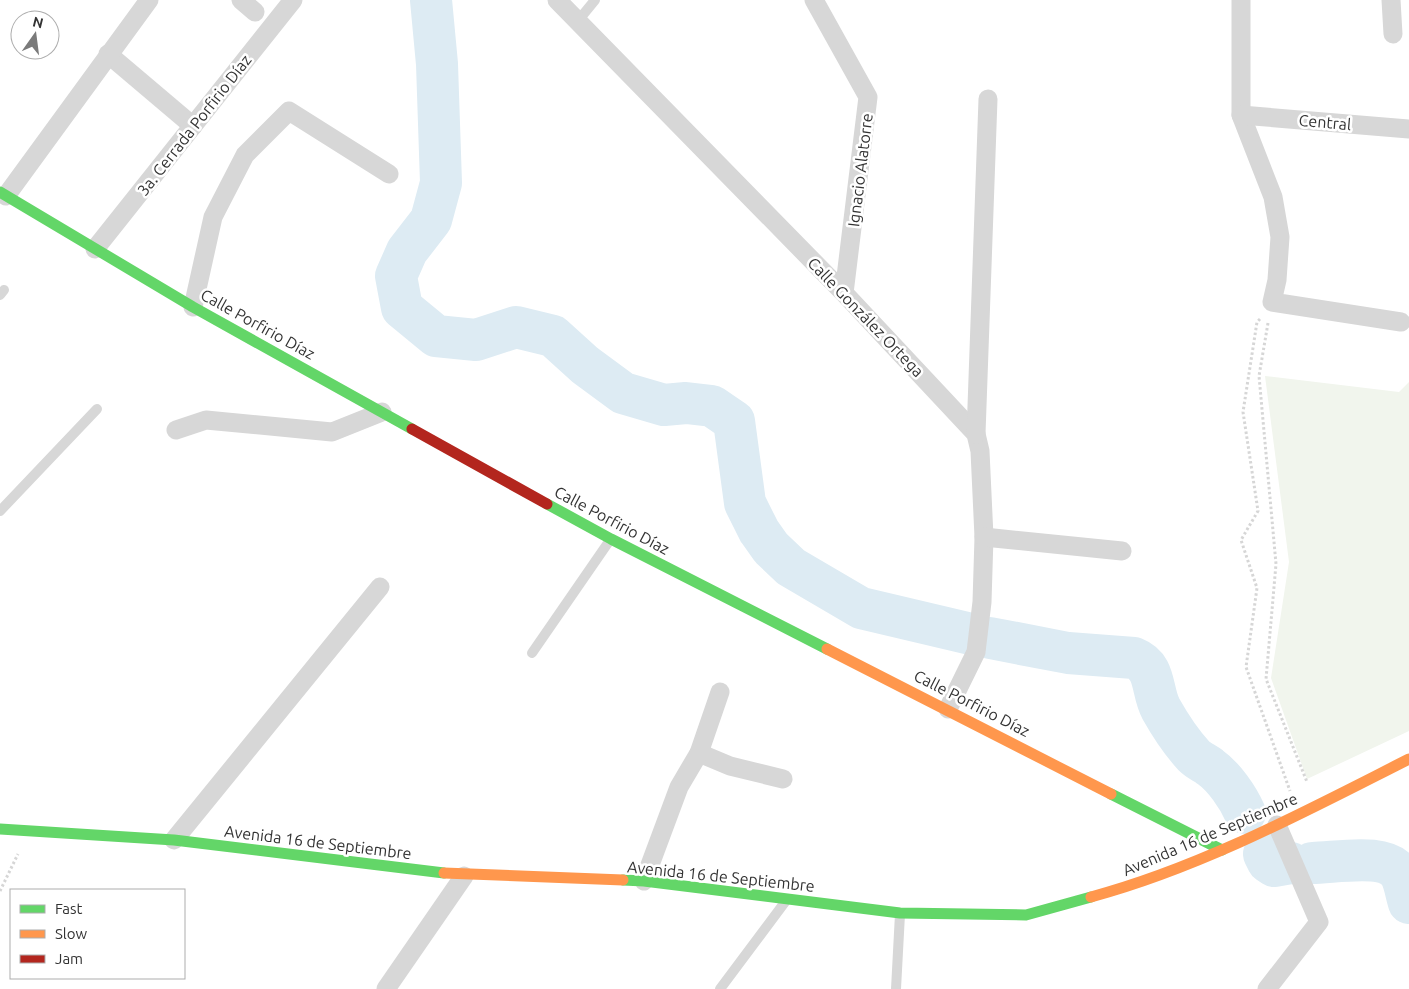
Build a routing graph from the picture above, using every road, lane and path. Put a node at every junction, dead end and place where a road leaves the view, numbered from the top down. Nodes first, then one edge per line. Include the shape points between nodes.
1 (149, 0) edge
2 (293, 0) edge
3 (557, 0) edge
4 (595, 0) edge
5 (814, 0) edge
6 (1240, 0) edge
7 (1391, 0) edge
8 (577, 22) junction
9 (1393, 34) dead end
10 (108, 54) junction
11 (988, 99) dead end
12 (1241, 115) junction
13 (193, 126) junction
14 (1409, 129) edge
15 (389, 174) dead end
16 (3, 194) edge
17 (95, 249) junction
18 (844, 294) junction
19 (1272, 302) junction
20 (193, 307) junction
21 (1401, 322) dead end
22 (96, 409) dead end
23 (382, 412) junction
24 (176, 430) dead end
25 (976, 434) junction
26 (0, 511) edge
27 (984, 537) junction
28 (611, 539) junction
29 (1122, 551) dead end
30 (380, 586) dead end
31 (532, 653) dead end
32 (720, 692) dead end
33 (948, 709) junction
34 (700, 753) junction
35 (1409, 760) edge
36 (783, 779) dead end
37 (1316, 806) junction
38 (1298, 815) junction
39 (1277, 825) junction
40 (0, 828) edge
41 (29, 831) junction
42 (174, 840) junction
43 (1222, 850) junction
44 (464, 876) junction
45 (644, 881) junction
46 (0, 891) edge
47 (788, 899) junction
48 (900, 913) junction
49 (386, 989) edge
50 (720, 989) edge
51 (896, 989) edge
52 (1268, 989) edge

1 - 10 street
2 - 13 street, 3a. Cerrada Porfirio Díaz
3 - 8 street, Calle González Ortega
4 - 8 lane
5 - 18 street, Ignacio Alatorre via 868,97
6 - 12 street
7 - 9 street
8 - 18 street, Calle González Ortega
10 - 13 street
10 - 16 street
11 - 25 street
12 - 14 street, Central
12 - 19 street via 1273,197 1280,237
13 - 17 street, 3a. Cerrada Porfirio Díaz
15 - 20 street via 289,110 246,154 213,217
16 - 17 main road, Calle Porfirio Díaz
17 - 20 main road, Calle Porfirio Díaz
18 - 25 street, Calle González Ortega
19 - 21 street
19 - 37 path via 1259,376 1276,564 1266,679
19 - 38 path via 1257,322 1243,412 1258,511 1241,540 1257,588 1246,667
20 - 23 main road, Calle Porfirio Díaz
22 - 26 lane
23 - 24 street via 332,432 206,420
23 - 28 main road, Calle Porfirio Díaz
25 - 27 street via 980,451
27 - 29 street
27 - 33 street via 982,602 976,652
28 - 31 lane
28 - 33 main road, Calle Porfirio Díaz
30 - 42 street
32 - 34 street
33 - 43 main road, Calle Porfirio Díaz
34 - 36 street via 730,766
34 - 45 street via 679,787
35 - 37 main road, Avenida 16 de Septiembre
37 - 38 main road, Avenida 16 de Septiembre
38 - 39 main road, Avenida 16 de Septiembre
39 - 43 main road, Avenida 16 de Septiembre
39 - 52 street via 1319,922
40 - 41 main road, Avenida 16 de Septiembre
41 - 42 main road, Avenida 16 de Septiembre
41 - 46 path
42 - 44 main road, Avenida 16 de Septiembre
43 - 48 main road, Avenida 16 de Septiembre via 1128,887 1026,915
44 - 45 main road, Avenida 16 de Septiembre
44 - 49 street
45 - 47 main road, Avenida 16 de Septiembre
47 - 48 main road, Avenida 16 de Septiembre
47 - 50 lane
48 - 51 lane

